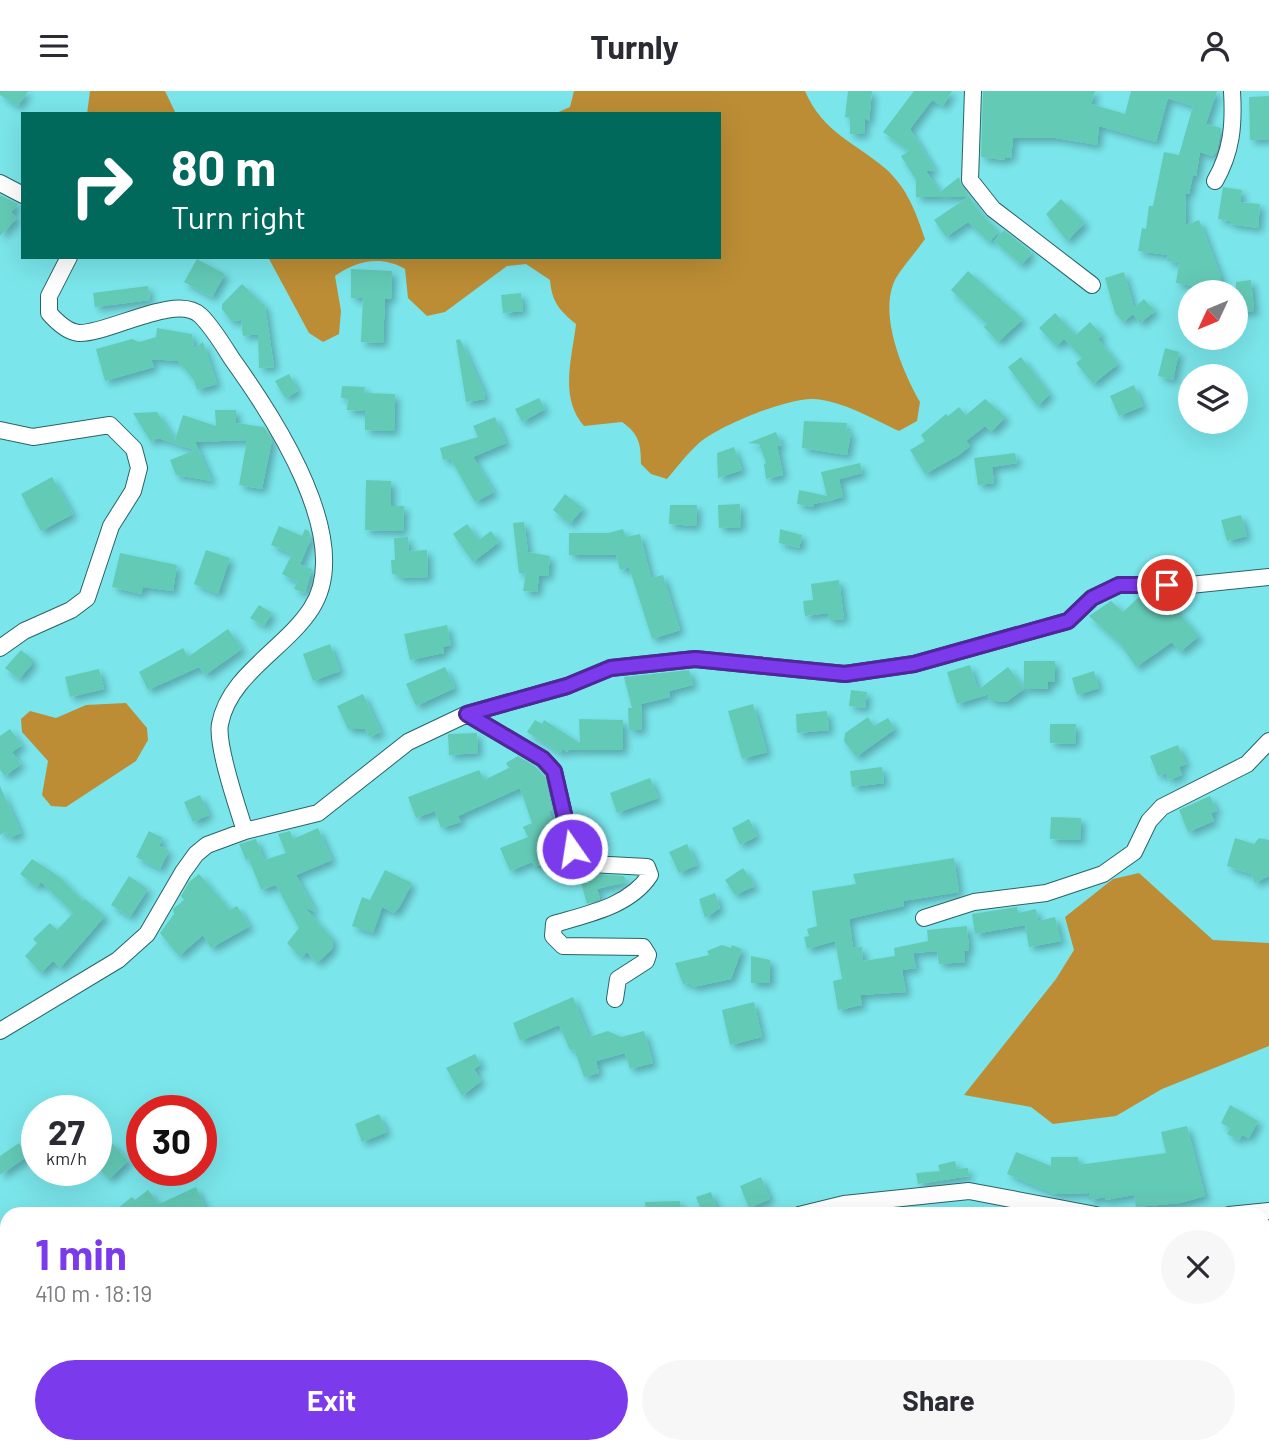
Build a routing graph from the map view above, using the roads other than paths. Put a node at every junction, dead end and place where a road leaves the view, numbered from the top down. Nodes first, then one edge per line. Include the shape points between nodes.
1 (973, 91) edge
2 (1232, 91) edge
3 (1215, 181) dead end
4 (0, 183) edge
5 (21, 194) edge
6 (68, 259) edge
7 (1092, 285) dead end
8 (0, 430) edge
9 (1269, 577) edge
10 (0, 648) edge
11 (467, 714) junction
12 (1269, 741) edge
13 (245, 831) junction
14 (924, 918) dead end
15 (615, 999) dead end
16 (0, 1031) edge
17 (832, 1207) edge
18 (1054, 1207) edge

1 - 7 street via 970,180 993,209
2 - 3 street via 1234,124 1228,158
4 - 5 street
6 - 13 street via 50,296 49,313 78,333 177,308 200,314 271,413 313,504 325,579 311,610 226,700 219,727
8 - 10 street via 33,437 110,425 134,449 139,468 133,491 111,526 87,598
9 - 11 street via 1190,585 1119,585 1092,598 1068,621 914,664 845,674 695,659 623,667
11 - 13 street via 408,742 318,813
11 - 15 street via 543,759 554,771 572,849 590,864 647,867 650,875 641,890 606,908 554,924 553,936 563,946 643,947 646,961 618,979
12 - 14 street via 1247,764 1162,807 1133,852 1102,874 1046,893 974,902
13 - 16 street via 196,854 146,934 118,960
17 - 18 street via 969,1191

